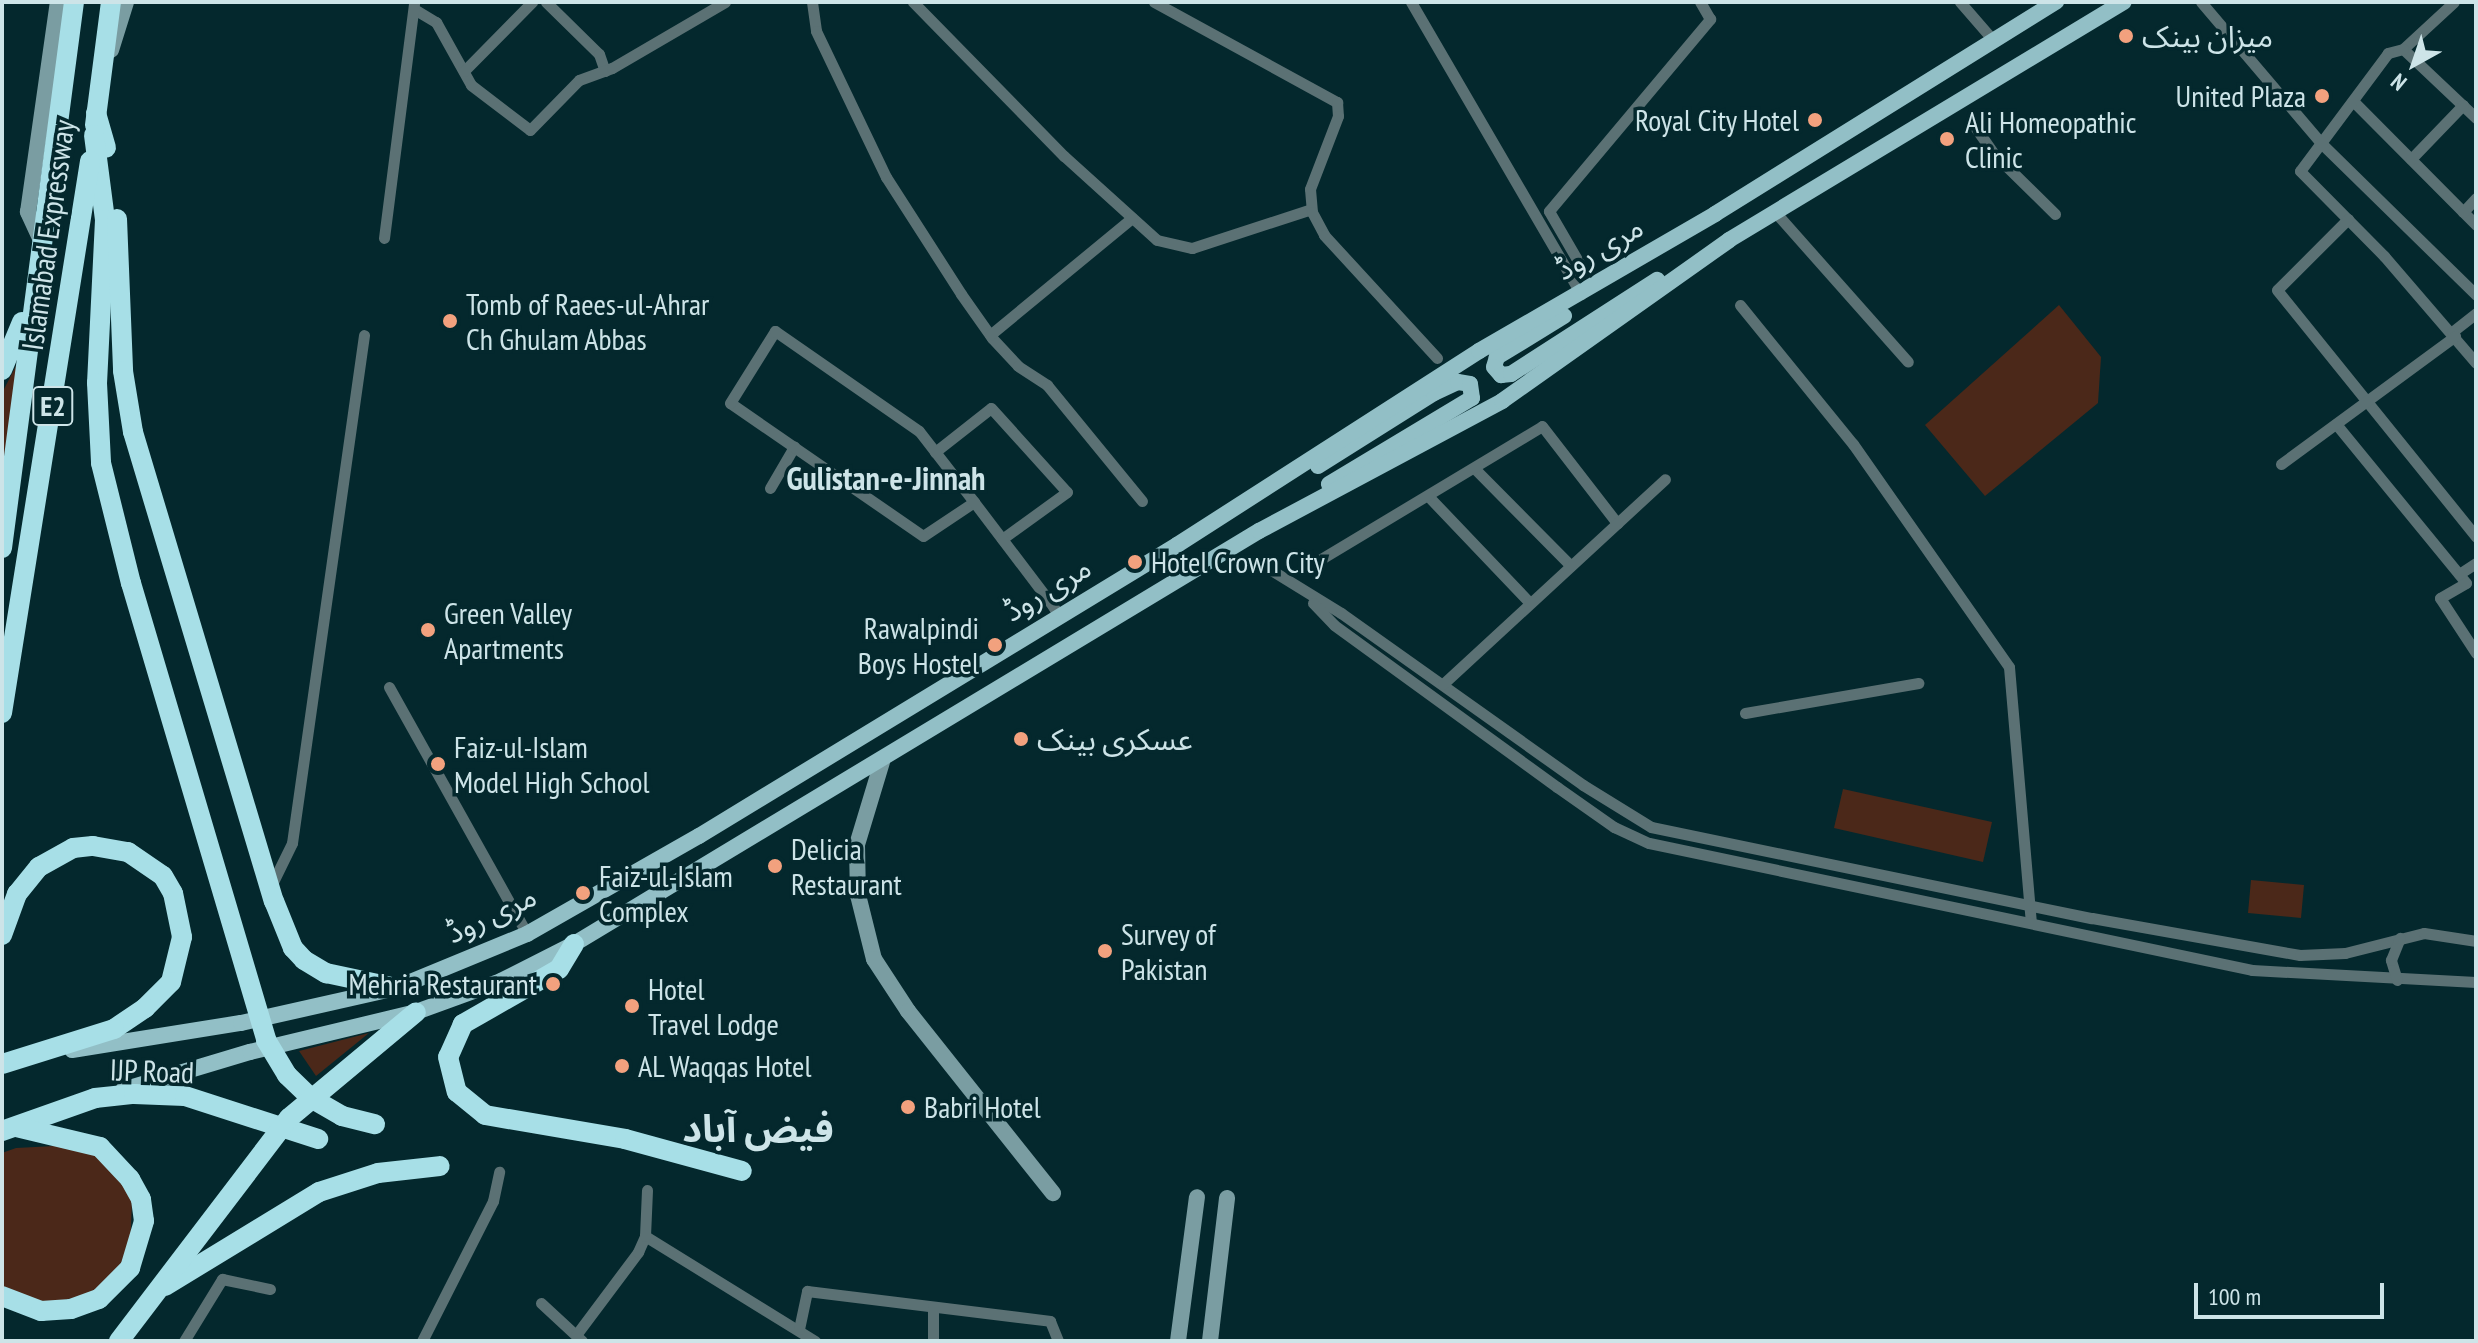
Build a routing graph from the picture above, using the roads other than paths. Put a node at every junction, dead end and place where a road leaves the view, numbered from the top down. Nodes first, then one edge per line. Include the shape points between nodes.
1 (58, 2) edge
2 (74, 2) edge
3 (111, 2) edge
4 (126, 2) edge
5 (532, 2) edge
6 (546, 2) edge
7 (725, 2) edge
8 (812, 2) edge
9 (913, 2) edge
10 (1154, 2) edge
11 (1411, 2) edge
12 (1700, 2) edge
13 (1960, 2) edge
14 (2056, 2) edge
15 (2124, 2) edge
16 (2201, 2) edge
17 (2454, 2) edge
18 (414, 5) edge
19 (1993, 40) junction
20 (2403, 49) junction
21 (464, 71) junction
22 (605, 71) junction
23 (2353, 101) junction
24 (2463, 105) junction
25 (96, 106) junction
26 (2476, 118) edge
27 (1973, 124) dead end
28 (94, 135) junction
29 (2322, 144) junction
30 (2411, 159) junction
31 (2476, 198) edge
32 (1311, 209) junction
33 (1775, 212) junction
34 (2463, 212) junction
35 (1715, 214) junction
36 (2055, 214) dead end
37 (1132, 218) junction
38 (2348, 219) junction
39 (2476, 225) edge
40 (40, 238) junction
41 (384, 238) dead end
42 (1729, 240) junction
43 (1582, 268) dead end
44 (1581, 294) junction
45 (2476, 295) edge
46 (33, 300) junction
47 (1740, 305) dead end
48 (2476, 313) edge
49 (2454, 334) junction
50 (364, 335) dead end
51 (990, 335) junction
52 (1437, 358) dead end
53 (1908, 362) dead end
54 (2476, 363) edge
55 (2, 370) edge
56 (2367, 399) junction
57 (2336, 424) junction
58 (794, 447) junction
59 (935, 452) junction
60 (2281, 464) dead end
61 (1475, 469) junction
62 (1665, 479) dead end
63 (770, 488) dead end
64 (1429, 497) junction
65 (1142, 501) dead end
66 (974, 502) junction
67 (1617, 523) junction
68 (1259, 531) junction
69 (2476, 537) edge
70 (1002, 539) junction
71 (1177, 545) junction
72 (2, 548) edge
73 (2476, 563) edge
74 (1263, 565) dead end
75 (1571, 566) junction
76 (1306, 568) dead end
77 (2459, 574) junction
78 (1305, 595) junction
79 (1530, 603) junction
80 (1059, 617) junction
81 (2476, 653) edge
82 (1918, 683) dead end
83 (1443, 684) junction
84 (389, 687) dead end
85 (2, 713) edge
86 (1745, 713) dead end
87 (882, 762) junction
88 (270, 888) junction
89 (2030, 905) junction
90 (2031, 922) junction
91 (527, 934) junction
92 (2, 935) edge
93 (2400, 938) junction
94 (2476, 941) edge
95 (574, 944) junction
96 (2300, 955) junction
97 (2299, 975) junction
98 (2397, 980) junction
99 (2476, 982) edge
100 (396, 988) junction
101 (416, 1012) junction
102 (48, 1054) junction
103 (8, 1062) edge
104 (95, 1098) junction
105 (375, 1124) dead end
106 (10, 1129) edge
107 (318, 1139) dead end
108 (440, 1166) dead end
109 (742, 1171) dead end
110 (499, 1172) dead end
111 (647, 1190) dead end
112 (1053, 1193) dead end
113 (1197, 1197) dead end
114 (1227, 1198) dead end
115 (645, 1236) junction
116 (270, 1289) dead end
117 (155, 1292) junction
118 (2, 1296) edge
119 (541, 1303) dead end
120 (933, 1307) junction
121 (799, 1329) junction
122 (579, 1338) edge
123 (119, 1341) edge
124 (184, 1341) edge
125 (422, 1341) edge
126 (815, 1341) edge
127 (933, 1341) edge
128 (1058, 1341) edge
129 (1178, 1341) edge
130 (1210, 1341) edge

1 - 40 street via 28,212
2 - 40 highway, Islamabad Expressway / E2
3 - 25 highway, Islamabad Expressway / E2
4 - 25 street
5 - 21 street
6 - 22 street via 599,54
7 - 22 street
8 - 51 street via 816,31 886,177
9 - 37 street
10 - 32 street via 1337,102 1338,116 1310,189
11 - 44 street
12 - 43 street via 1710,19 1549,211
13 - 19 street
14 - 19 main road, مری روڈ
15 - 33 main road, مری روڈ
16 - 29 street
17 - 20 street
18 - 21 street via 436,22
18 - 41 street
19 - 35 main road, مری روڈ
20 - 23 street via 2388,53
20 - 24 street
21 - 22 street via 471,85 530,130 579,80
23 - 29 street
23 - 30 street
24 - 26 street
24 - 30 street
25 - 28 highway, Islamabad Expressway / E2
25 - 88 highway via 116,200 123,371 133,432
27 - 36 street via 1993,153
28 - 85 highway, Islamabad Expressway / E2
28 - 105 highway via 105,220 97,383 101,463 246,984 271,1049 293,1082 330,1111
29 - 38 street via 2300,171
29 - 45 street
30 - 34 street
31 - 34 street
32 - 37 street via 1192,248 1157,240
32 - 52 street via 1324,235
33 - 42 main road, مری روڈ
33 - 53 street
34 - 39 street
35 - 42 main road via 1621,282 1497,357 1494,367 1501,375 1511,374 1610,307
35 - 44 main road, مری روڈ
37 - 51 street
38 - 49 street
38 - 56 street via 2277,290
40 - 46 highway, Islamabad Expressway / E2
42 - 68 main road, مری روڈ via 1502,401
44 - 71 main road, مری روڈ via 1479,351
46 - 55 highway
46 - 72 highway, Islamabad Expressway / E2
47 - 89 street via 1853,444 2009,667
48 - 49 street
49 - 54 street
49 - 56 street
50 - 88 street via 292,843
51 - 65 street via 1018,366 1047,385
56 - 57 street
56 - 69 street
57 - 60 street
57 - 77 street
58 - 59 street via 730,403 775,331 919,431
58 - 63 street
58 - 66 street via 923,536
59 - 66 street
59 - 70 street via 991,408 1067,492
61 - 64 street
61 - 67 street via 1542,426
61 - 75 street
62 - 67 street
64 - 76 street
64 - 79 street
66 - 70 street
67 - 75 street
68 - 71 main road via 1362,461 1472,398 1470,384 1458,382 1434,393 1367,439
68 - 87 main road, مری روڈ
70 - 80 street
71 - 80 main road, مری روڈ
73 - 77 street
74 - 78 street
75 - 79 street
77 - 81 street via 2466,583 2440,598
78 - 83 street via 1341,613
78 - 90 street via 1392,668 1629,835 1717,859
79 - 83 street
80 - 91 main road, مری روڈ via 655,863
82 - 86 street
83 - 89 street via 1651,827
84 - 91 street
87 - 95 main road, مری روڈ
87 - 112 street via 857,845 858,895 874,959 908,1011
88 - 100 highway via 293,948 304,960 326,973
89 - 90 street
89 - 96 street
90 - 97 street via 2252,970
91 - 100 main road, مری روڈ
92 - 102 highway via 7,913 28,879 73,848 110,846 128,852 163,876 173,893 182,937 178,963 159,997 114,1029
93 - 94 street via 2437,933
93 - 96 street via 2345,953
93 - 98 street via 2391,960
95 - 101 main road, مری روڈ via 501,981
95 - 109 highway via 559,969 463,1024 448,1057 457,1092 485,1115 625,1139
96 - 97 street
97 - 98 street
98 - 99 street
100 - 102 main road, مری روڈ via 241,1023
101 - 104 main road, مری روڈ via 250,1052
101 - 117 highway via 289,1118
102 - 103 highway, مری روڈ
104 - 106 highway, IJP Road
104 - 107 highway, IJP Road via 185,1096
106 - 118 highway via 100,1147 130,1179 141,1199 144,1221 130,1268 99,1299 71,1309 41,1311
108 - 117 highway via 378,1173 319,1192
110 - 125 street via 493,1201
111 - 115 street
113 - 129 street
114 - 130 street
115 - 121 street
115 - 122 street
116 - 124 street via 222,1279
117 - 123 highway
119 - 122 street
120 - 121 street via 807,1291
120 - 127 street
120 - 128 street via 1050,1321
121 - 126 street

